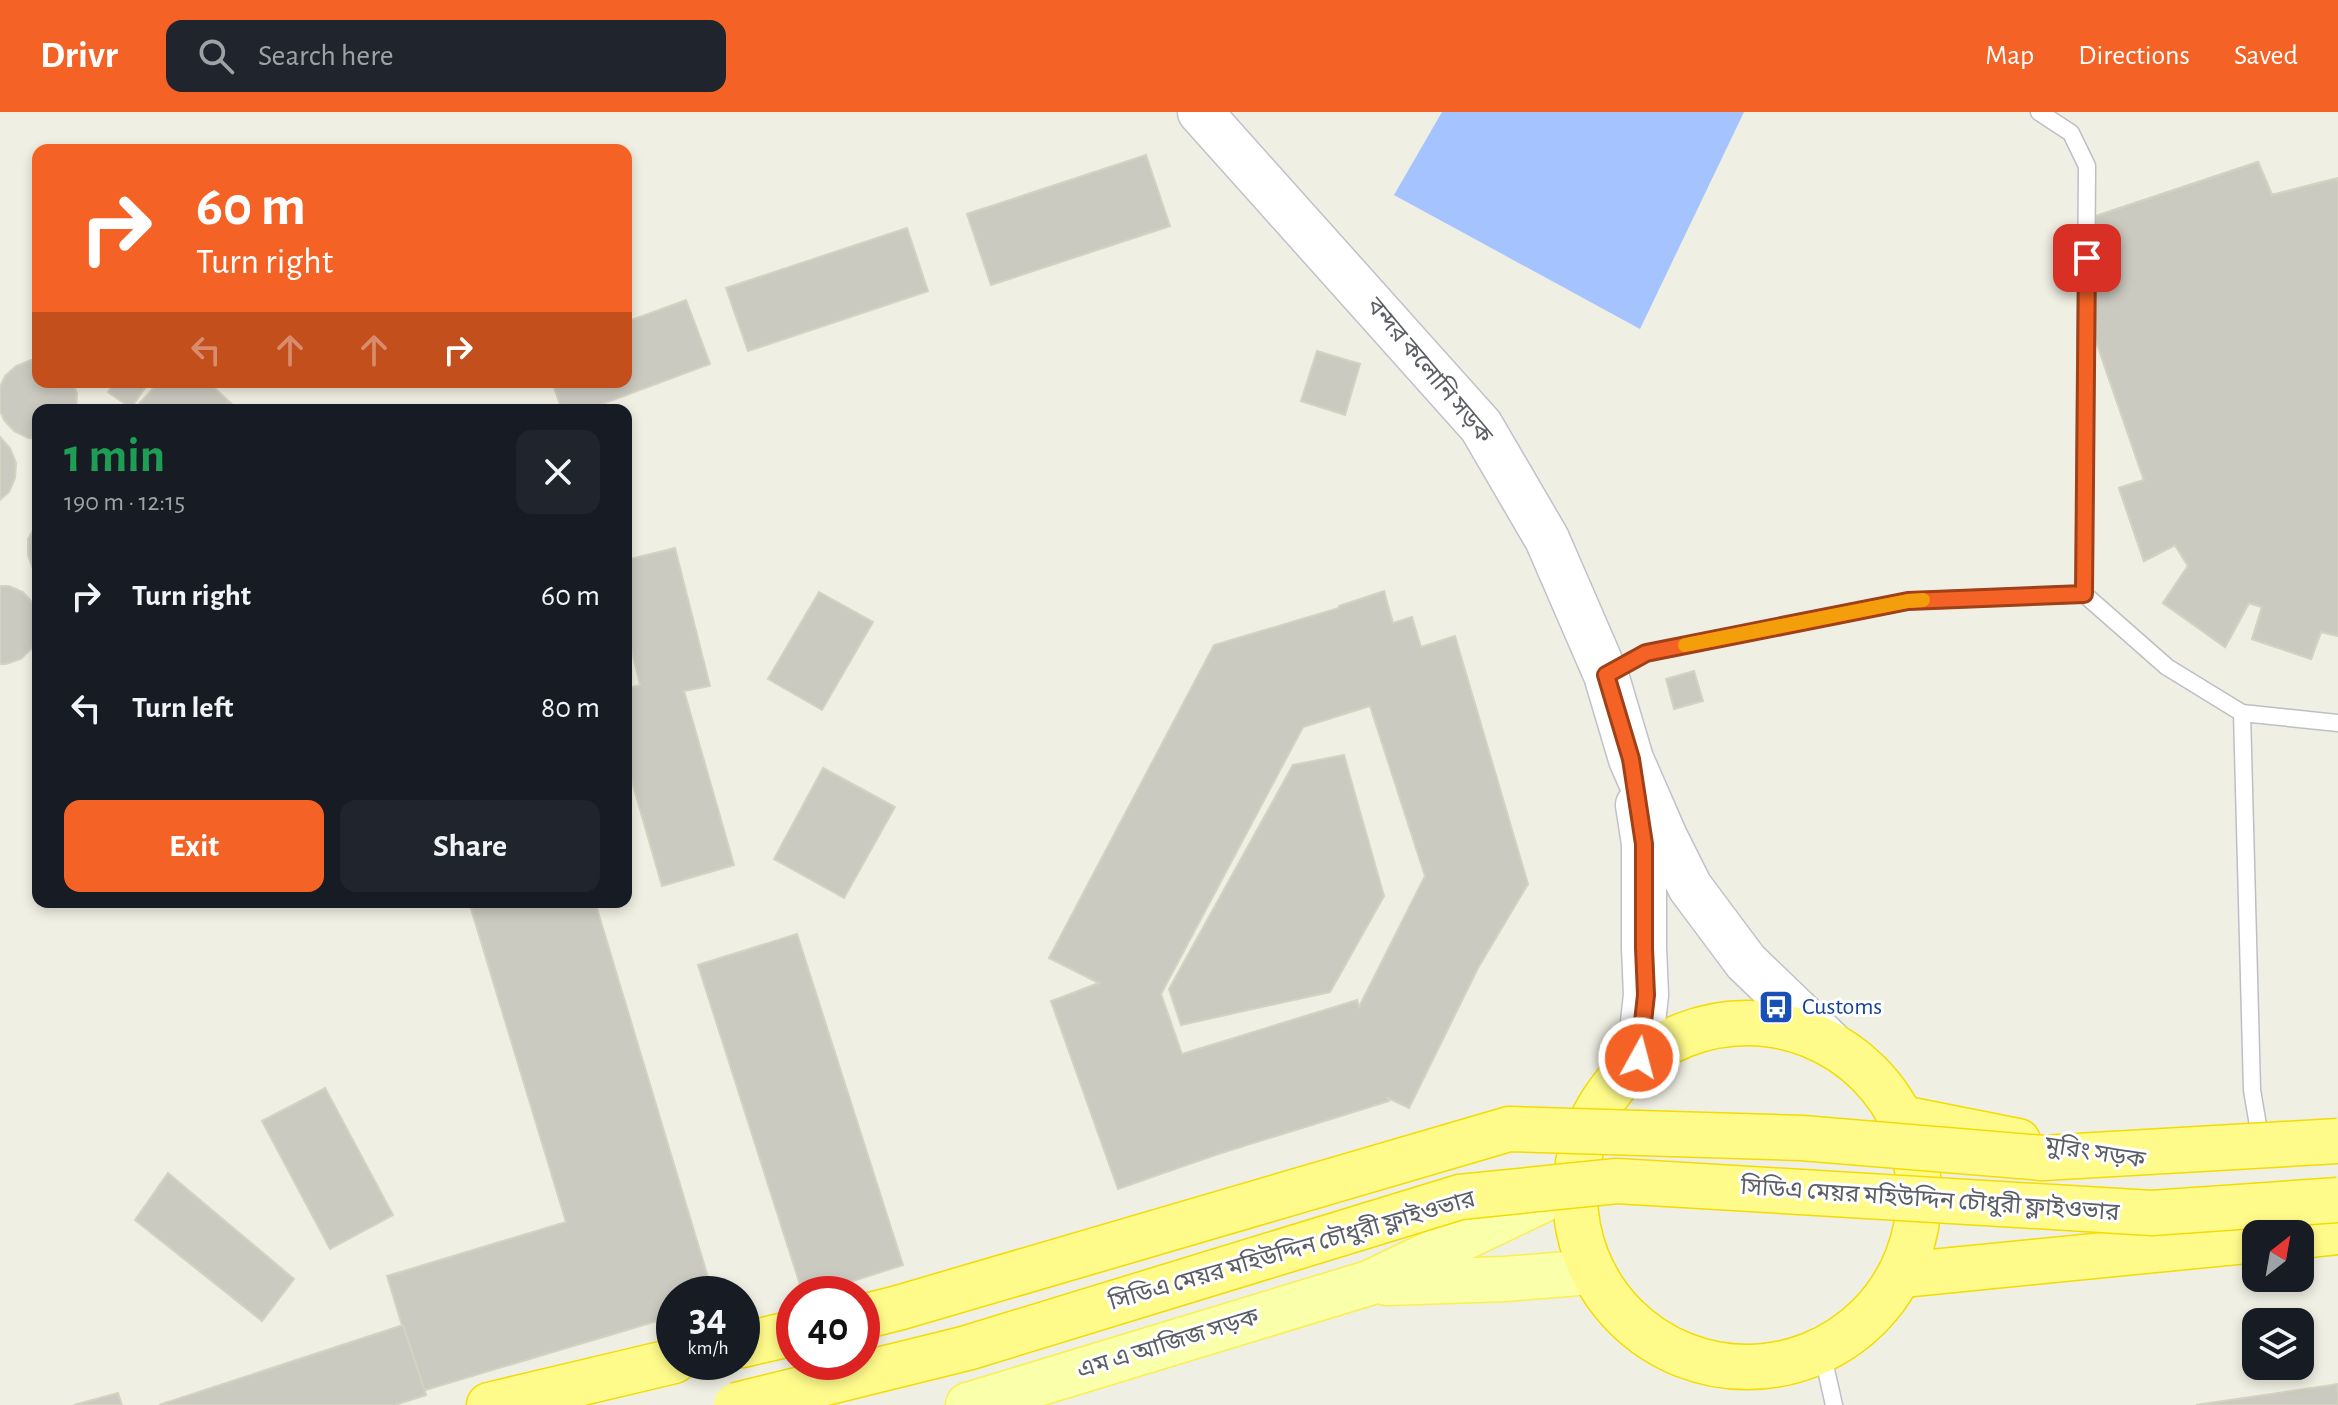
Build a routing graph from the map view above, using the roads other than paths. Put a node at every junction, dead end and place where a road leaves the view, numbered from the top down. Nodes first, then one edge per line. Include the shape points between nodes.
1 (1202, 112) edge
2 (2039, 112) edge
3 (2084, 594) junction
4 (1606, 675) junction
5 (2242, 713) junction
6 (2338, 723) edge
7 (1631, 759) junction
8 (1829, 1042) junction
9 (1639, 1058) junction
10 (1902, 1118) junction
11 (2338, 1141) edge
12 (2338, 1159) edge
13 (2263, 1161) junction
14 (1573, 1186) junction
15 (2338, 1200) edge
16 (2338, 1232) edge
17 (2314, 1235) edge
18 (2242, 1241) edge
19 (1591, 1272) junction
20 (1902, 1275) junction
21 (1369, 1283) junction
22 (880, 1312) edge
23 (1822, 1352) junction
24 (656, 1365) edge
25 (489, 1405) edge
26 (736, 1405) edge
27 (968, 1405) edge
28 (1834, 1405) edge

1 - 4 street, বন্দর কলোনি সড়ক via 1481,426 1547,539
2 - 3 lane via 2071,133 2087,166
3 - 4 lane via 1908,601 1646,653
3 - 5 lane via 2167,667
4 - 7 street, বন্দর কলোনি সড়ক
5 - 6 lane
5 - 13 lane via 2252,1090
7 - 8 street, বন্দর কলোনি সড়ক via 1690,887 1746,962
7 - 9 street, বন্দর কলোনি সড়ক via 1644,844 1646,995
8 - 9 highway via 1765,1022 1698,1028
8 - 10 highway via 1871,1074
9 - 14 highway via 1605,1093 1583,1137
10 - 13 highway, মুরিং সড়ক via 2134,1164
10 - 20 highway via 1919,1168 1919,1223
11 - 22 highway, bridge via 2043,1158 1802,1138 1509,1129
12 - 13 highway, মুরিং সড়ক
14 - 19 highway
14 - 21 main road, এম এ আজিজ সড়ক
15 - 26 highway, সিডিএ মেয়র মহিউদ্দিন চৌধুরী ফ্লাইওভার, bridge via 2152,1213 1617,1181 1460,1197 967,1348
16 - 17 highway
18 - 20 highway
19 - 21 main road, এম এ আজিজ সড়ক
19 - 23 highway via 1622,1316 1666,1348 1717,1365 1771,1367
20 - 23 highway via 1868,1319
21 - 27 main road, এম এ আজিজ সড়ক
23 - 28 lane
24 - 25 highway

